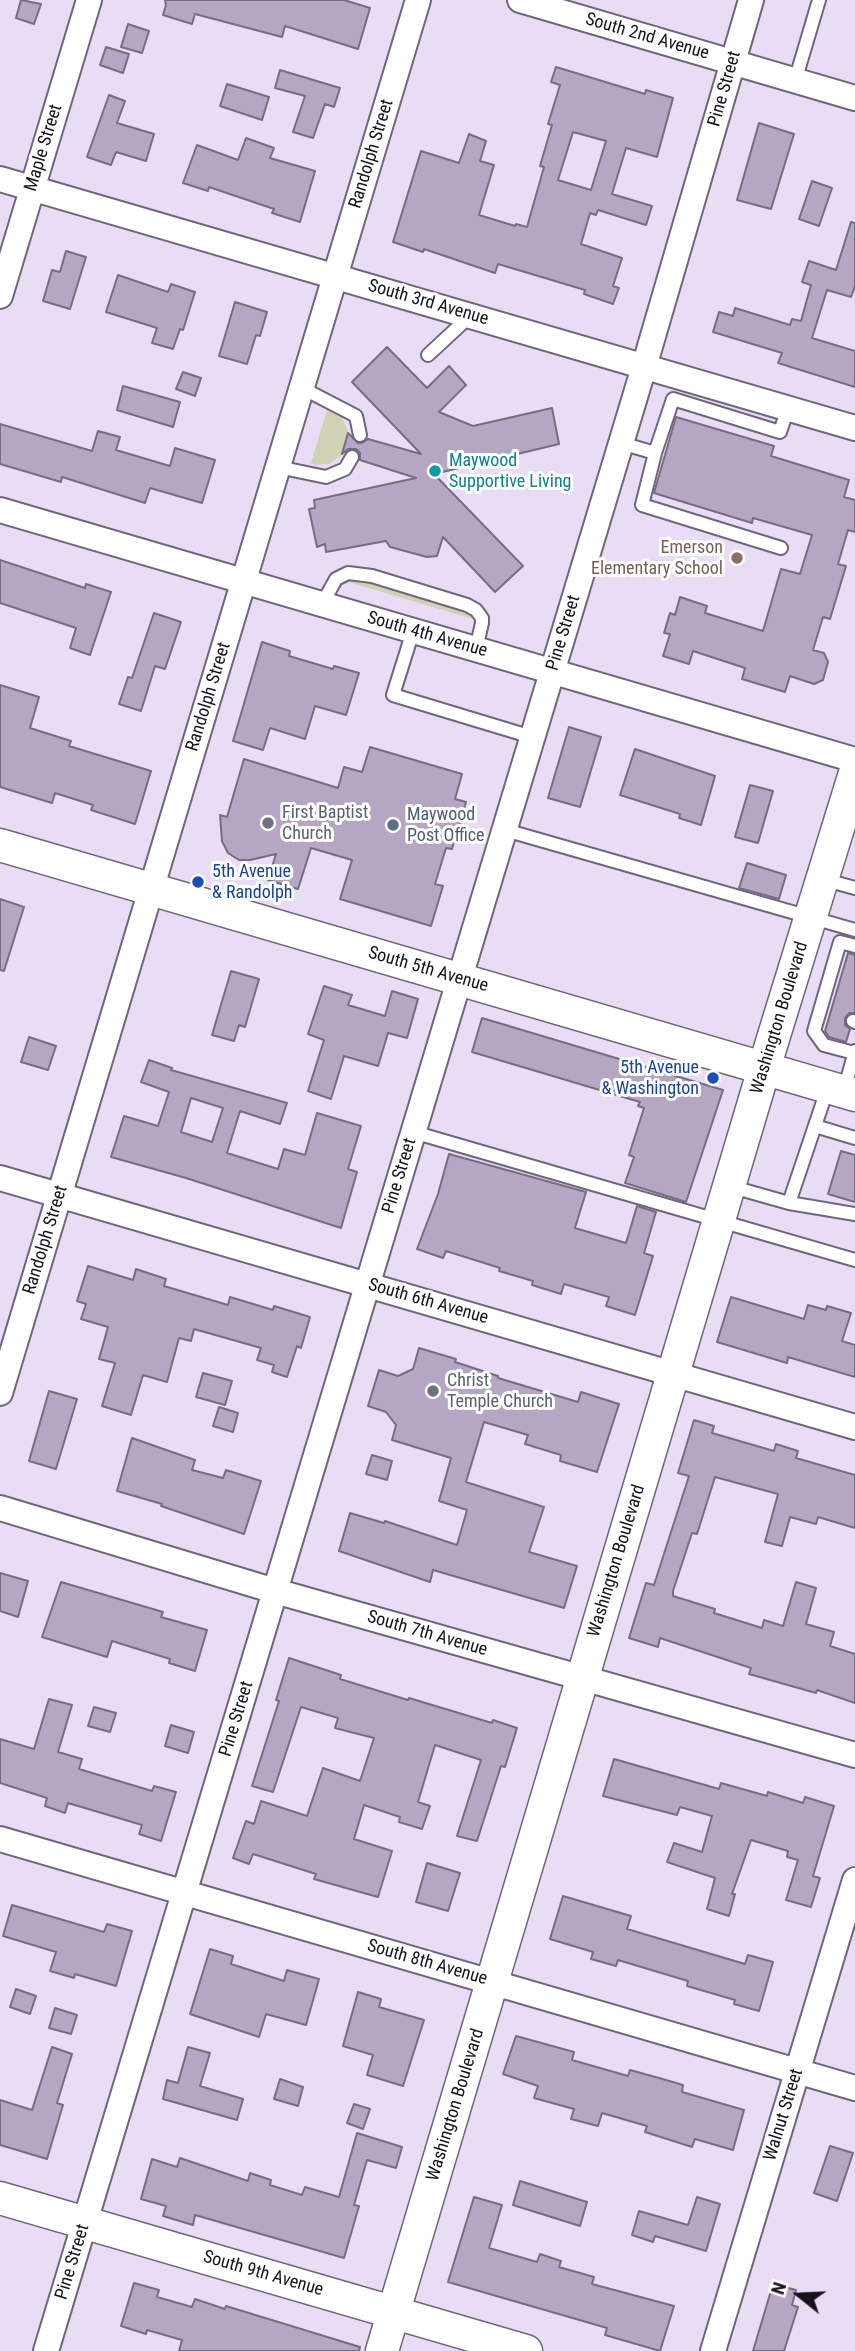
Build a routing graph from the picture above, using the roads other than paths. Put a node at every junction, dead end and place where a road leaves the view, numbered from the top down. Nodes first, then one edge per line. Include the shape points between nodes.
1 (89, 0) edge
2 (418, 0) edge
3 (520, 0) edge
4 (751, 0) edge
5 (819, 0) edge
6 (733, 62) junction
7 (795, 81) junction
8 (855, 98) edge
9 (0, 179) edge
10 (32, 188) junction
11 (335, 277) junction
12 (0, 296) edge
13 (470, 316) junction
14 (428, 355) dead end
15 (645, 367) junction
16 (302, 388) junction
17 (788, 408) junction
18 (855, 428) edge
19 (360, 435) dead end
20 (621, 443) junction
21 (655, 453) junction
22 (352, 457) dead end
23 (278, 467) junction
24 (0, 510) edge
25 (781, 548) dead end
26 (244, 581) junction
27 (322, 604) junction
28 (413, 631) junction
29 (476, 649) junction
30 (552, 671) junction
31 (533, 737) junction
32 (855, 760) edge
33 (855, 772) edge
34 (505, 830) junction
35 (0, 845) edge
36 (822, 879) junction
37 (855, 888) edge
38 (151, 889) junction
39 (825, 922) junction
40 (855, 930) edge
41 (841, 942) junction
42 (855, 946) edge
43 (459, 979) junction
44 (855, 1052) edge
45 (764, 1068) junction
46 (842, 1091) edge
47 (815, 1126) junction
48 (413, 1132) junction
49 (855, 1138) edge
50 (0, 1178) edge
51 (729, 1185) junction
52 (60, 1195) junction
53 (789, 1203) junction
54 (855, 1214) edge
55 (719, 1220) junction
56 (855, 1260) edge
57 (368, 1285) junction
58 (673, 1373) junction
59 (0, 1393) edge
60 (855, 1427) edge
61 (0, 1508) edge
62 (275, 1591) junction
63 (583, 1678) junction
64 (855, 1755) edge
65 (0, 1839) edge
66 (855, 1880) edge
67 (184, 1892) junction
68 (492, 1982) junction
69 (798, 2071) junction
70 (855, 2088) edge
71 (0, 2198) edge
72 (85, 2222) junction
73 (394, 2313) junction
74 (46, 2351) edge
75 (383, 2351) edge
76 (526, 2351) edge
77 (713, 2351) edge

1 - 10 street, Maple Street
2 - 11 street, Randolph Street
3 - 6 street, South 2nd Avenue
4 - 6 street, Pine Street
5 - 7 lane
6 - 7 street, South 2nd Avenue
6 - 15 street, Pine Street
7 - 8 street, South 2nd Avenue
9 - 10 street, South 3rd Avenue
10 - 11 street, South 3rd Avenue
10 - 12 street, Maple Street
11 - 13 street, South 3rd Avenue
11 - 16 street, Randolph Street
13 - 14 lane
13 - 15 street, South 3rd Avenue
15 - 17 street, South 3rd Avenue
15 - 20 street, Pine Street
16 - 19 lane via 356,416
16 - 23 street, Randolph Street
17 - 18 street, South 3rd Avenue
17 - 21 lane via 780,432 673,399
20 - 21 lane
20 - 30 street, Pine Street
21 - 25 lane via 642,505
22 - 23 lane via 345,469 326,477
23 - 26 street, Randolph Street
24 - 26 street, South 4th Avenue
26 - 27 street, South 4th Avenue
26 - 38 street, Randolph Street
27 - 28 street, South 4th Avenue
27 - 29 lane via 336,579 348,573 372,576 476,610 482,618
28 - 29 street, South 4th Avenue
28 - 31 lane via 394,695
29 - 30 street, South 4th Avenue
30 - 31 street, Pine Street
30 - 32 street, South 4th Avenue
31 - 34 street, Pine Street
33 - 36 street, Washington Boulevard
34 - 39 lane
34 - 43 street, Pine Street
35 - 38 street, South 5th Avenue
36 - 37 lane
36 - 39 street, Washington Boulevard
38 - 43 street, South 5th Avenue
38 - 52 street, Randolph Street
39 - 40 lane
39 - 41 lane
39 - 45 street, Washington Boulevard
41 - 42 lane
41 - 44 lane via 825,1013 814,1031 824,1045
43 - 45 street, South 5th Avenue
43 - 48 street, Pine Street
44 - 46 lane
45 - 46 street, South 5th Avenue
45 - 51 street, Washington Boulevard
46 - 47 lane
47 - 49 lane
47 - 53 lane
48 - 55 lane
48 - 57 street, Pine Street
50 - 52 street, South 6th Avenue
51 - 53 lane
51 - 55 street, Washington Boulevard
52 - 57 street, South 6th Avenue
52 - 59 street, Randolph Street
53 - 54 lane
55 - 56 lane
55 - 58 street, Washington Boulevard
57 - 58 street, South 6th Avenue
57 - 62 street, Pine Street
58 - 60 street, South 6th Avenue
58 - 63 street, Washington Boulevard
61 - 62 street, South 7th Avenue
62 - 63 street, South 7th Avenue
62 - 67 street, Pine Street
63 - 64 street, South 7th Avenue
63 - 68 street, Washington Boulevard
65 - 67 street, South 8th Avenue
66 - 69 street, Walnut Street
67 - 68 street, South 8th Avenue
67 - 72 street, Pine Street
68 - 69 street, South 8th Avenue
68 - 73 street, Washington Boulevard
69 - 70 street, South 8th Avenue
69 - 77 street, Walnut Street
71 - 72 street, South 9th Avenue
72 - 73 street, South 9th Avenue
72 - 74 street, Pine Street
73 - 75 street, Washington Boulevard
73 - 76 street, South 9th Avenue

